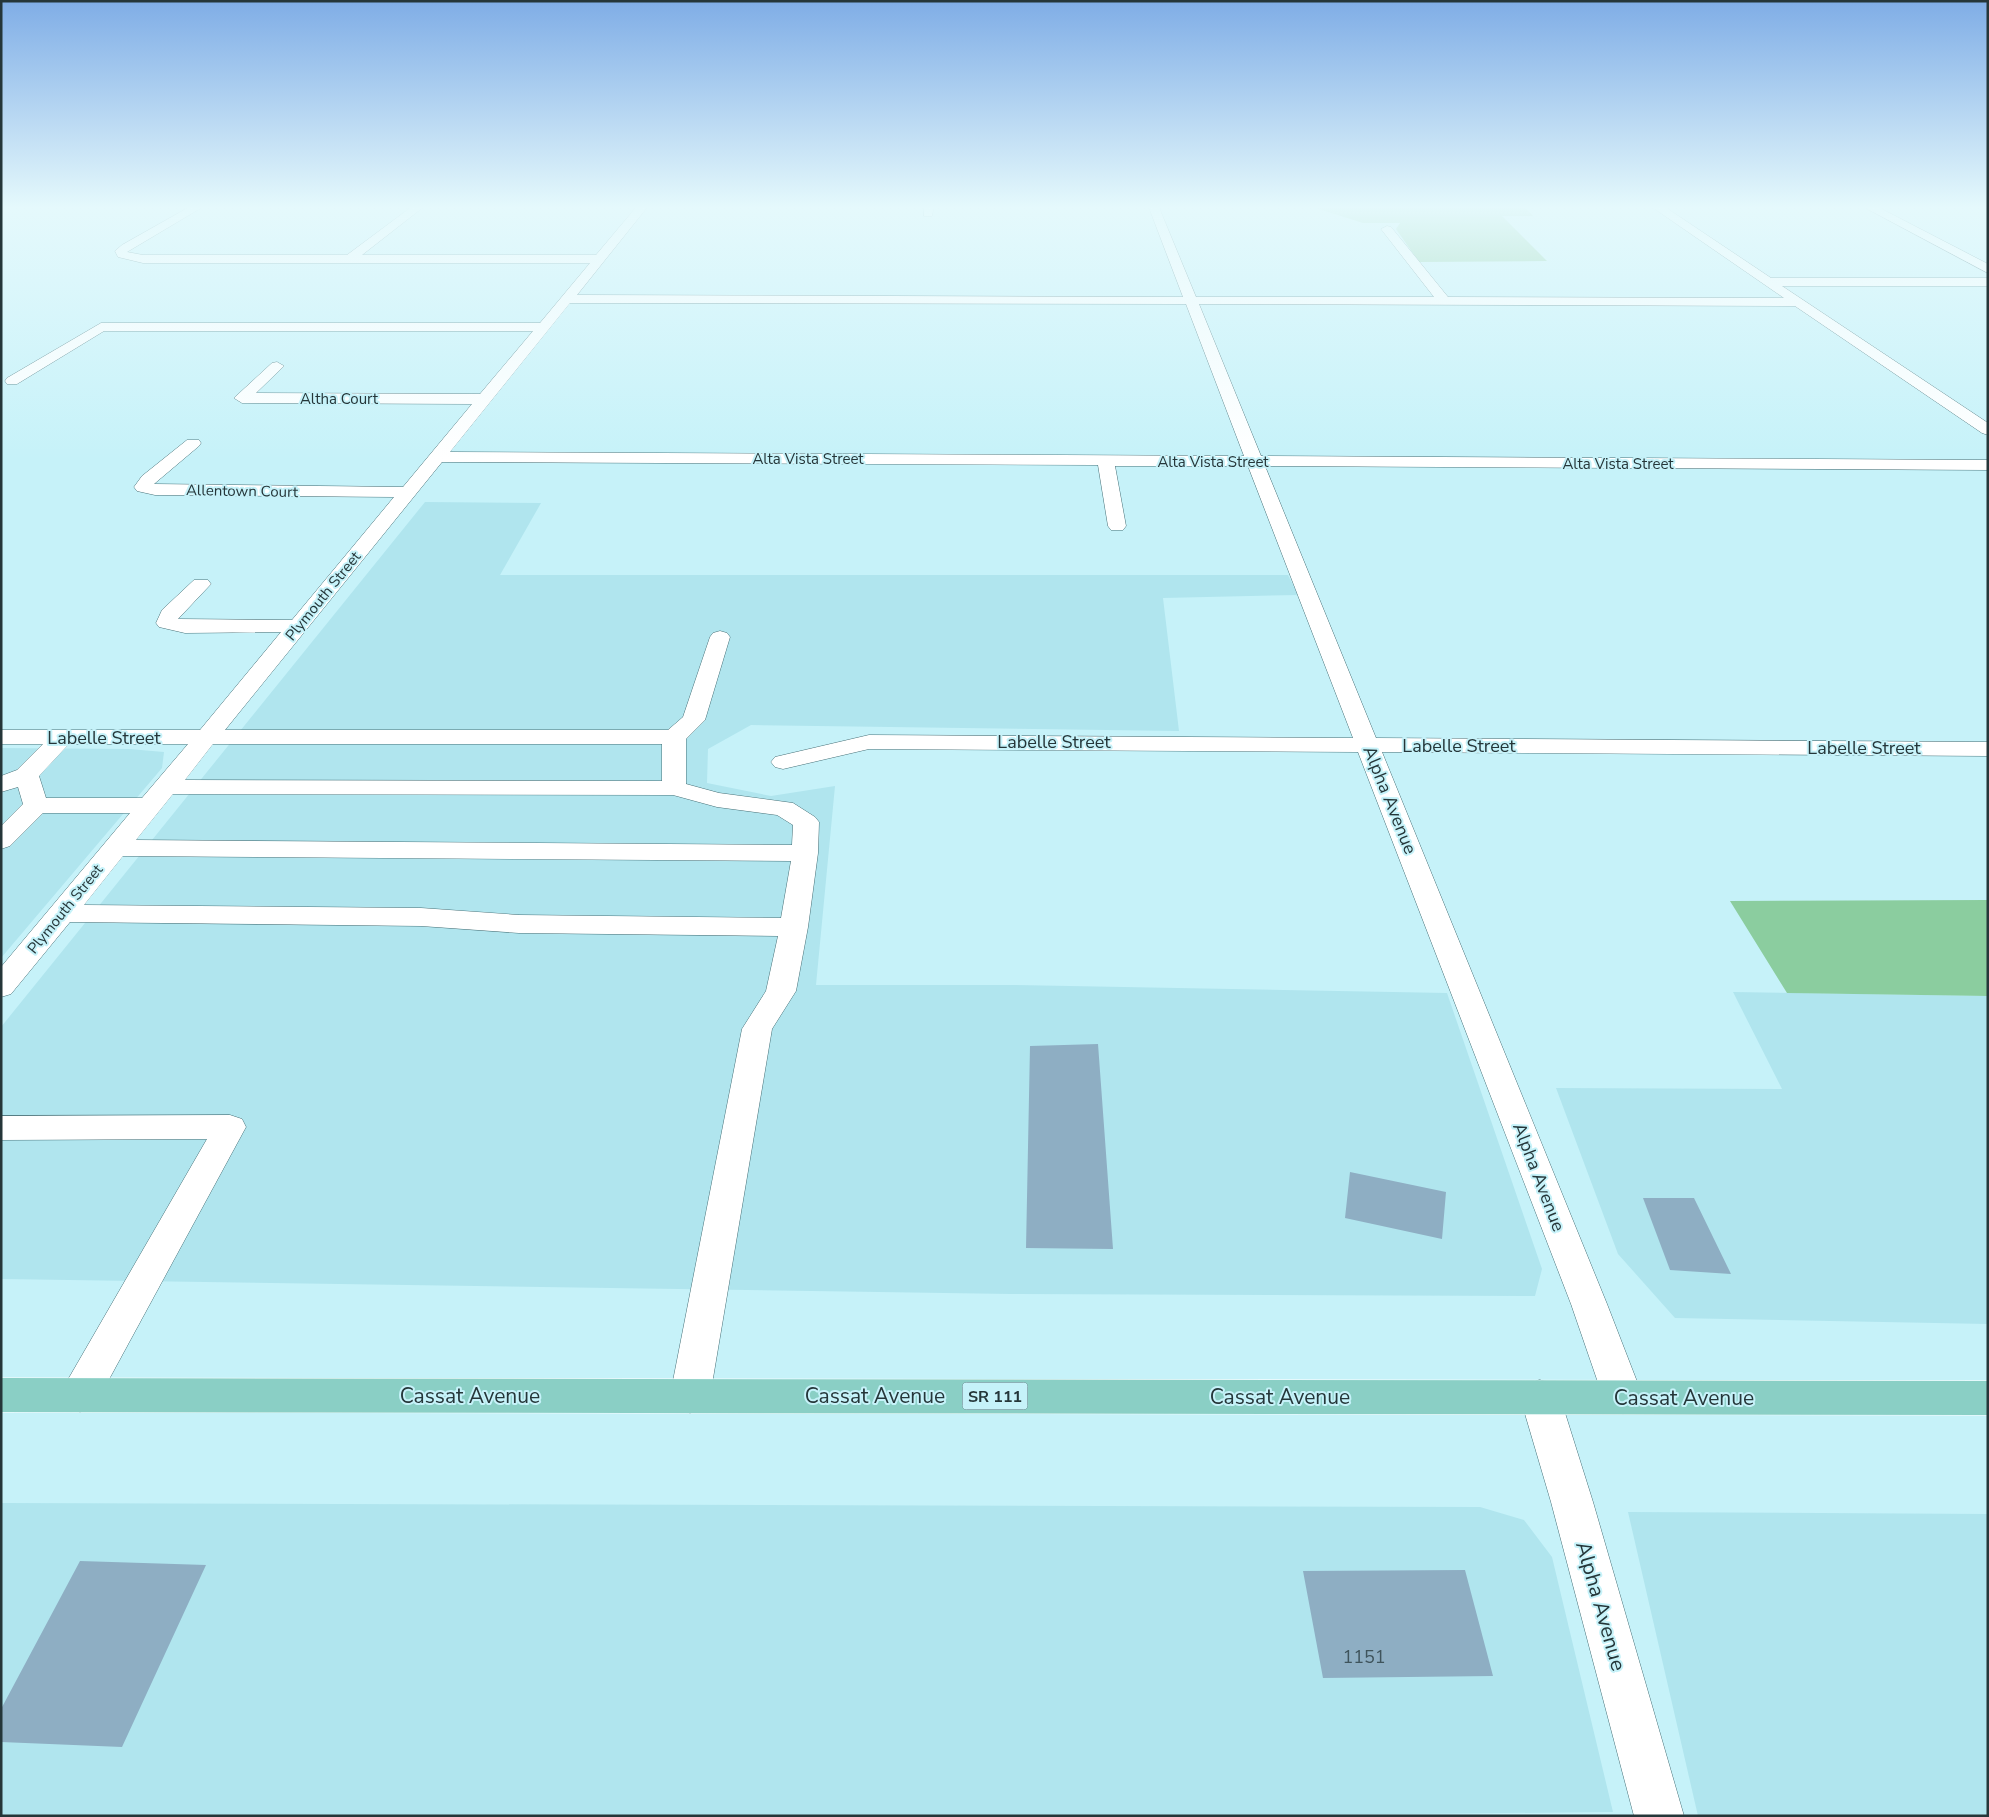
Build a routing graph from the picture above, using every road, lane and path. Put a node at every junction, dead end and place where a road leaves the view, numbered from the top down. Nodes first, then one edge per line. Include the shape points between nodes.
1 (573, 290) edge
2 (1188, 290) edge
3 (1434, 290) edge
4 (1780, 290) edge
5 (565, 299) junction
6 (1193, 301) junction
7 (1444, 302) junction
8 (1798, 302) junction
9 (542, 327) junction
10 (277, 366) dead end
11 (12, 381) dead end
12 (483, 399) junction
13 (1988, 430) edge
14 (192, 443) dead end
15 (438, 457) junction
16 (1106, 461) junction
17 (1255, 462) junction
18 (1988, 466) edge
19 (408, 492) junction
20 (1117, 526) dead end
21 (201, 584) dead end
22 (298, 626) junction
23 (720, 637) dead end
24 (1, 737) edge
25 (674, 737) junction
26 (62, 738) junction
27 (207, 738) junction
28 (1369, 746) junction
29 (1988, 748) edge
30 (783, 762) dead end
31 (26, 776) junction
32 (1, 786) edge
33 (166, 787) junction
34 (674, 788) junction
35 (36, 805) junction
36 (150, 806) junction
37 (1, 841) edge
38 (116, 848) junction
39 (805, 853) junction
40 (63, 912) junction
41 (794, 927) junction
42 (1, 987) edge
43 (1, 1128) edge
44 (1, 1395) edge
45 (80, 1395) junction
46 (690, 1396) junction
47 (1540, 1397) junction
48 (1623, 1397) junction
49 (1988, 1398) edge
50 (1659, 1816) edge

1 - 5 street, Plymouth Street
2 - 6 street, Alpha Avenue
3 - 7 street
4 - 8 street
5 - 6 street
5 - 9 street, Plymouth Street
6 - 7 street
6 - 17 street, Alpha Avenue
7 - 8 street
8 - 13 street
9 - 11 street via 101,327
9 - 12 street, Plymouth Street
10 - 12 street, Altha Court via 242,398
12 - 15 street, Plymouth Street
14 - 19 street, Allentown Court via 143,487 155,490
15 - 16 street, Alta Vista Street
15 - 19 street, Plymouth Street
16 - 17 street, Alta Vista Street
16 - 20 street
17 - 18 street, Alta Vista Street
17 - 28 street, Alpha Avenue
19 - 22 street, Plymouth Street
21 - 22 street via 169,614 166,623 185,627
22 - 27 street, Plymouth Street
23 - 25 street via 694,720
24 - 26 street, Labelle Street
25 - 27 street, Labelle Street
25 - 34 street
26 - 27 street, Labelle Street
26 - 31 street
27 - 33 street, Plymouth Street
28 - 29 street, Labelle Street
28 - 30 street, Labelle Street via 869,742
28 - 48 street, Alpha Avenue
31 - 32 street
31 - 35 street
33 - 34 street
33 - 36 street, Plymouth Street
34 - 39 street via 718,800 784,808 806,822
35 - 36 street
35 - 37 street
36 - 38 street, Plymouth Street
38 - 39 street
38 - 40 street, Plymouth Street
39 - 41 street
40 - 41 street via 421,917 519,924
40 - 42 street, Plymouth Street
41 - 46 street via 781,991 757,1029
43 - 45 street via 230,1127
44 - 45 main road, Cassat Avenue / SR 111
45 - 46 main road, Cassat Avenue / SR 111
46 - 47 main road, Cassat Avenue / SR 111
47 - 48 main road, Cassat Avenue / SR 111
47 - 50 street, Alpha Avenue
48 - 49 main road, Cassat Avenue / SR 111

